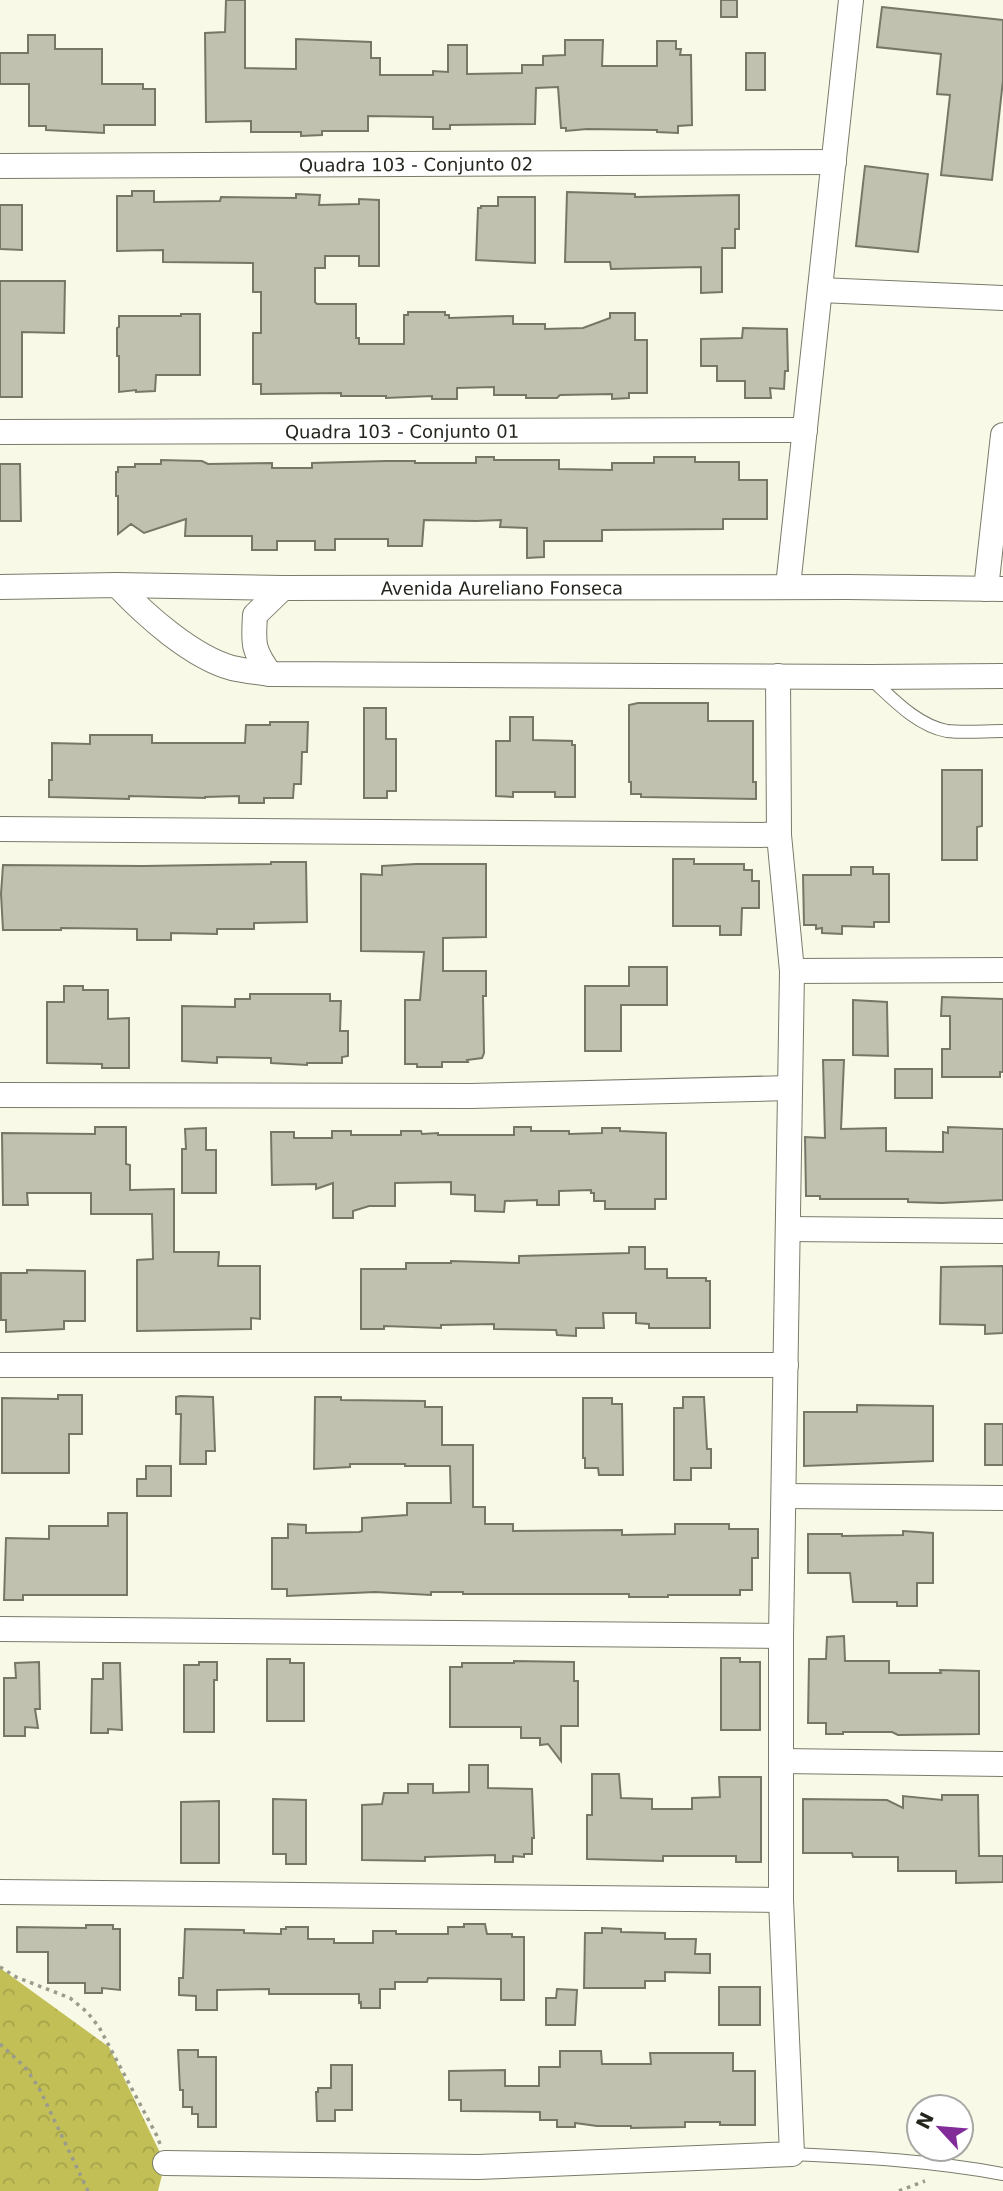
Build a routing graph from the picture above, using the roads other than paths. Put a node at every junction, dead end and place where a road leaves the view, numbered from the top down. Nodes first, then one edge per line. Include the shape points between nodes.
1 (851, 0) edge
2 (834, 162) junction
3 (0, 166) edge
4 (820, 289) junction
5 (1003, 298) edge
6 (804, 430) junction
7 (0, 432) edge
8 (1003, 435) edge
9 (117, 585) junction
10 (788, 586) junction
11 (0, 587) edge
12 (283, 587) junction
13 (994, 589) edge
14 (270, 674) junction
15 (778, 676) junction
16 (1003, 676) edge
17 (870, 677) junction
18 (1003, 731) edge
19 (0, 830) edge
20 (779, 835) junction
21 (1003, 970) edge
22 (792, 971) junction
23 (789, 1088) junction
24 (0, 1095) edge
25 (788, 1229) junction
26 (1003, 1231) edge
27 (0, 1364) edge
28 (786, 1365) junction
29 (785, 1496) junction
30 (1003, 1498) edge
31 (0, 1629) edge
32 (781, 1636) junction
33 (782, 1761) junction
34 (1003, 1764) edge
35 (0, 1892) edge
36 (781, 1900) junction
37 (792, 2154) junction
38 (165, 2163) road end
39 (1003, 2174) edge

1 - 2 street
2 - 3 street, Quadra 103 - Conjunto 02
2 - 4 street
4 - 5 street
4 - 6 street
6 - 7 street, Quadra 103 - Conjunto 01
6 - 10 street
8 - 13 street
9 - 11 street, Avenida Aureliano Fonseca
9 - 12 street, Avenida Aureliano Fonseca
9 - 14 street via 146,615 213,661
10 - 12 street, Avenida Aureliano Fonseca
10 - 13 street, Avenida Aureliano Fonseca
12 - 14 street via 255,615 256,654
14 - 15 street
15 - 17 street
15 - 20 street
16 - 17 street
17 - 18 lane via 922,721 947,731
19 - 20 street
20 - 22 street
21 - 22 street
22 - 23 street
23 - 24 street via 471,1096
23 - 25 street
25 - 26 street
25 - 28 street
27 - 28 street
28 - 29 street
29 - 30 street
29 - 32 street
31 - 32 street
32 - 33 street
33 - 34 street
33 - 36 street
35 - 36 street
36 - 37 street
37 - 38 street via 478,2167
37 - 39 lane via 901,2160

